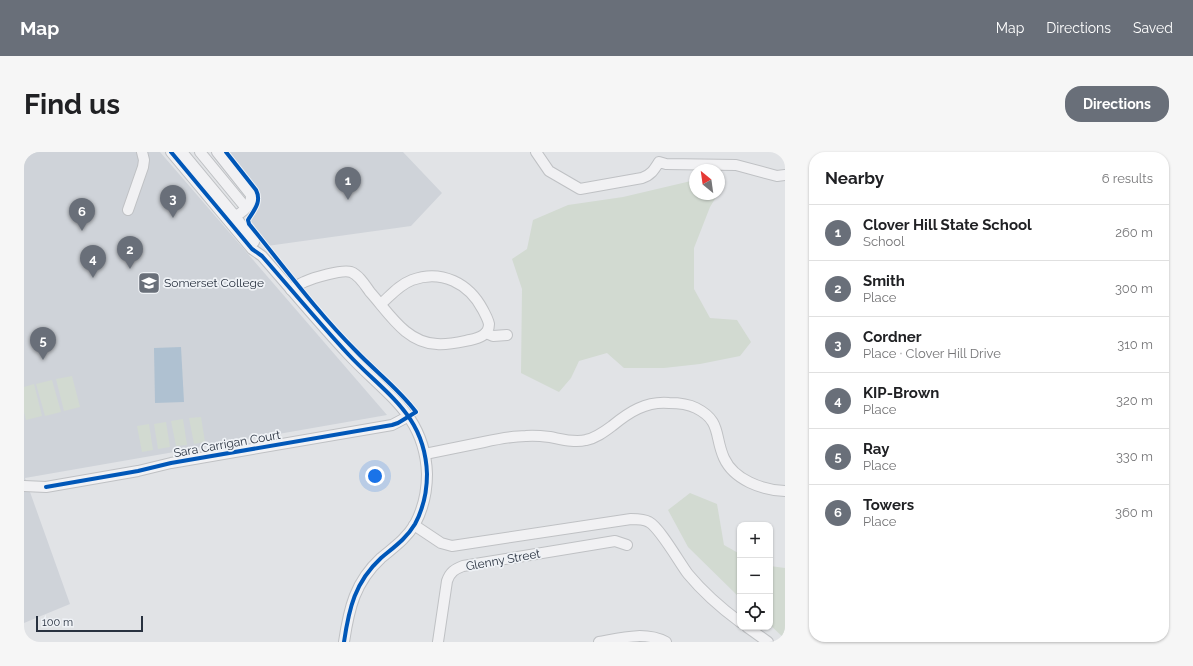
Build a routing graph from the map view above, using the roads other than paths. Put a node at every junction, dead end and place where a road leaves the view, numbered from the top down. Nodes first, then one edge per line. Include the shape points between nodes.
1 (142, 152) edge
2 (171, 152) edge
3 (182, 152) edge
4 (200, 152) edge
5 (216, 152) edge
6 (536, 152) edge
7 (785, 175) edge
8 (246, 208) junction
9 (128, 210) dead end
10 (230, 216) junction
11 (291, 290) junction
12 (381, 304) junction
13 (486, 333) junction
14 (507, 335) dead end
15 (409, 416) junction
16 (425, 454) junction
17 (24, 486) edge
18 (785, 491) edge
19 (414, 525) junction
20 (627, 545) dead end
21 (737, 620) edge
22 (751, 630) edge
23 (344, 642) edge
24 (438, 642) edge
25 (599, 642) edge
26 (666, 642) edge
27 (768, 642) edge

1 - 9 street via 143,167
2 - 10 street
3 - 10 street
4 - 8 street
5 - 8 street via 251,195
6 - 7 street via 549,171 580,189 649,176 659,162 736,165 777,176
8 - 10 street
10 - 11 street via 252,249 262,256
11 - 12 street via 308,280 349,272 358,277
11 - 15 street via 349,356 398,402
12 - 13 street via 406,332 428,343 458,342 479,338
12 - 13 street via 398,287 411,280 433,275 444,277 474,295 488,320
13 - 14 street via 493,336
15 - 16 street
15 - 17 street, Sara Carrigan Court via 392,425 46,487
16 - 18 street via 517,436 584,441 600,434 645,405 680,404 694,407 710,418 717,430 724,459 741,478 754,484
16 - 19 street via 426,488
19 - 21 street via 441,543 452,546 631,519 645,520 654,525 702,590
19 - 23 street via 406,538 364,577 352,600
20 - 24 street, Glenny Street via 615,541 457,568 447,581
22 - 27 street
25 - 26 street via 641,635

